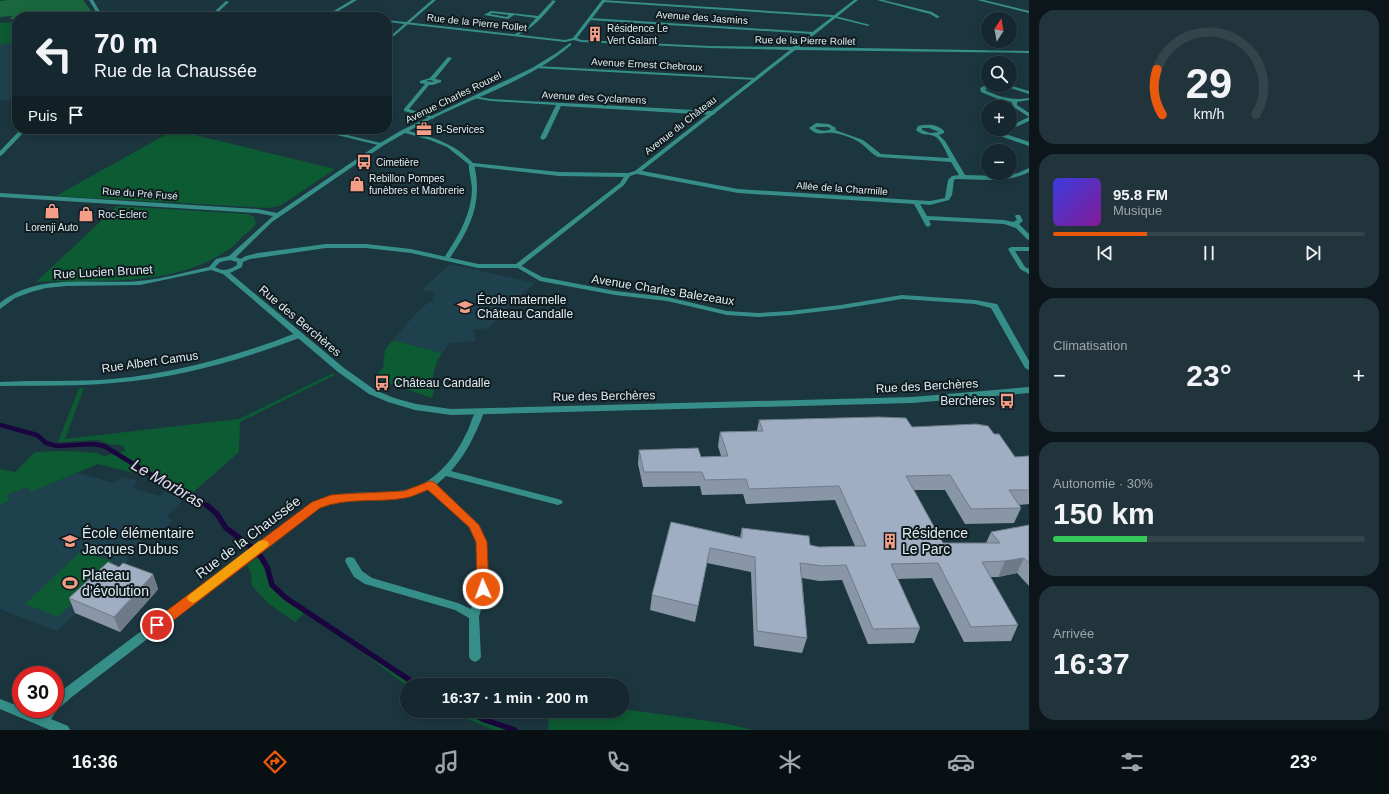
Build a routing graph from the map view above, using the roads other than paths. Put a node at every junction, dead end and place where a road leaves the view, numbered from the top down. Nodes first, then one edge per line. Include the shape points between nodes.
1 (91, 0) edge
2 (355, 0) edge
3 (434, 0) edge
4 (553, 0) edge
5 (856, 0) edge
6 (879, 0) edge
7 (979, 0) edge
8 (603, 1) edge
9 (226, 2) dead end
10 (98, 12) edge
11 (216, 12) edge
12 (334, 12) edge
13 (1029, 12) edge
14 (513, 14) junction
15 (540, 16) junction
16 (836, 16) junction
17 (938, 17) dead end
18 (590, 19) junction
19 (392, 22) edge
20 (406, 23) junction
21 (868, 25) dead end
22 (813, 34) junction
23 (516, 35) junction
24 (392, 36) edge
25 (574, 39) junction
26 (567, 42) junction
27 (581, 42) junction
28 (794, 49) junction
29 (1029, 52) edge
30 (450, 58) dead end
31 (537, 67) junction
32 (756, 79) junction
33 (1017, 89) edge
34 (986, 92) edge
35 (1029, 93) edge
36 (474, 97) junction
37 (1029, 99) edge
38 (1010, 100) edge
39 (1017, 101) edge
40 (559, 104) junction
41 (1017, 107) edge
42 (713, 113) junction
43 (1029, 116) edge
44 (432, 118) junction
45 (1029, 119) edge
46 (1017, 124) edge
47 (404, 131) junction
48 (832, 132) dead end
49 (19, 134) edge
50 (337, 134) edge
51 (936, 134) dead end
52 (1005, 136) edge
53 (543, 138) dead end
54 (382, 144) junction
55 (1029, 144) edge
56 (0, 154) edge
57 (953, 160) junction
58 (471, 164) junction
59 (1029, 170) edge
60 (637, 172) junction
61 (628, 175) junction
62 (963, 177) junction
63 (0, 195) edge
64 (916, 202) junction
65 (277, 215) junction
66 (1018, 216) dead end
67 (924, 218) junction
68 (1014, 224) junction
69 (928, 225) dead end
70 (1029, 238) edge
71 (1029, 249) edge
72 (231, 258) junction
73 (447, 258) junction
74 (240, 261) junction
75 (518, 266) junction
76 (212, 268) junction
77 (225, 272) junction
78 (1029, 272) edge
79 (0, 307) edge
80 (299, 335) junction
81 (1029, 368) edge
82 (0, 384) edge
83 (1029, 390) edge
84 (480, 412) junction
85 (445, 473) junction
86 (430, 485) junction
87 (558, 502) dead end
88 (350, 561) dead end
89 (474, 616) junction
90 (475, 657) dead end
91 (64, 697) edge
92 (0, 704) edge
93 (41, 720) joint
94 (64, 730) edge

1 - 10 street
2 - 12 street
3 - 20 street
4 - 15 street
5 - 16 street, Avenue du Château
6 - 17 street
7 - 13 street
8 - 16 street
8 - 18 street
9 - 11 street
14 - 14 street via 508,18 486,15 491,12
14 - 15 street
15 - 23 street via 530,27
16 - 21 street
16 - 22 street, Avenue du Château
18 - 22 street, Avenue des Jasmins
18 - 25 street
19 - 20 street, Rue de la Pierre Rollet
20 - 23 street, Rue de la Pierre Rollet
20 - 24 street
22 - 28 street, Avenue du Château
23 - 26 street, Rue de la Pierre Rollet
25 - 26 street
25 - 27 street
26 - 27 street
26 - 31 street, Avenue Charles Rouxel via 557,55
27 - 28 street, Rue de la Pierre Rollet
28 - 29 street, Rue de la Pierre Rollet
28 - 32 street, Avenue du Château
30 - 44 street via 432,79 422,82 427,84 406,110
31 - 32 street, Avenue Ernest Chebroux
31 - 36 street, Avenue Charles Rouxel
32 - 42 street, Avenue du Château
33 - 35 street
34 - 38 street
36 - 40 street, Avenue des Cyclamens
36 - 44 street, Avenue Charles Rouxel
37 - 39 street
40 - 42 street, Avenue des Cyclamens
40 - 53 street
41 - 43 street
42 - 60 street, Avenue du Château
44 - 47 street, Avenue Charles Rouxel
45 - 46 street
47 - 54 street, Avenue Charles Rouxel
47 - 58 street via 444,143
48 - 57 street via 866,145 874,154 880,156
49 - 56 street
50 - 54 street
51 - 57 street
52 - 55 street
54 - 65 street, Avenue Charles Rouxel
57 - 62 street
58 - 61 street via 559,174
58 - 73 street via 475,178 474,202 463,233
59 - 62 street via 1010,179
60 - 61 street, Avenue du Château
60 - 64 street, Allée de la Charmille via 738,191
61 - 75 street, Avenue du Château via 622,184
62 - 64 street, Allée de la Charmille via 954,177 951,180 947,199 930,203
63 - 65 street, Rue du Pré Fusé via 257,211
64 - 67 street
65 - 72 street, Avenue Charles Rouxel
66 - 68 street via 1020,221
67 - 68 street
67 - 69 street
68 - 70 street via 1021,227
71 - 78 street via 1011,249 1022,268
72 - 74 street
72 - 76 street via 215,262
73 - 74 street via 391,249 340,246 258,255
73 - 75 street via 478,266
74 - 77 street via 238,268
75 - 81 street, Avenue Charles Balezeaux via 540,279 615,293 667,299 727,313 790,313 902,297 988,304 994,306
76 - 77 street
76 - 79 street, Rue Lucien Brunet via 141,282 34,288 13,296
77 - 80 street, Rue des Berchères
80 - 82 street, Rue Albert Camus via 246,355 162,375 113,381
80 - 84 street, Rue des Berchères via 356,382 382,397 415,407 451,412
83 - 84 street, Rue des Berchères via 912,400
84 - 85 street, Rue de la Chaussée via 470,434
85 - 86 street, Rue de la Chaussée
85 - 87 street
86 - 89 street via 473,525 482,542 483,589
86 - 91 street, Rue de la Chaussée via 406,494 349,497 323,502 308,510
88 - 89 street via 358,574 369,581 458,607
89 - 90 street
92 - 93 street
93 - 94 street

